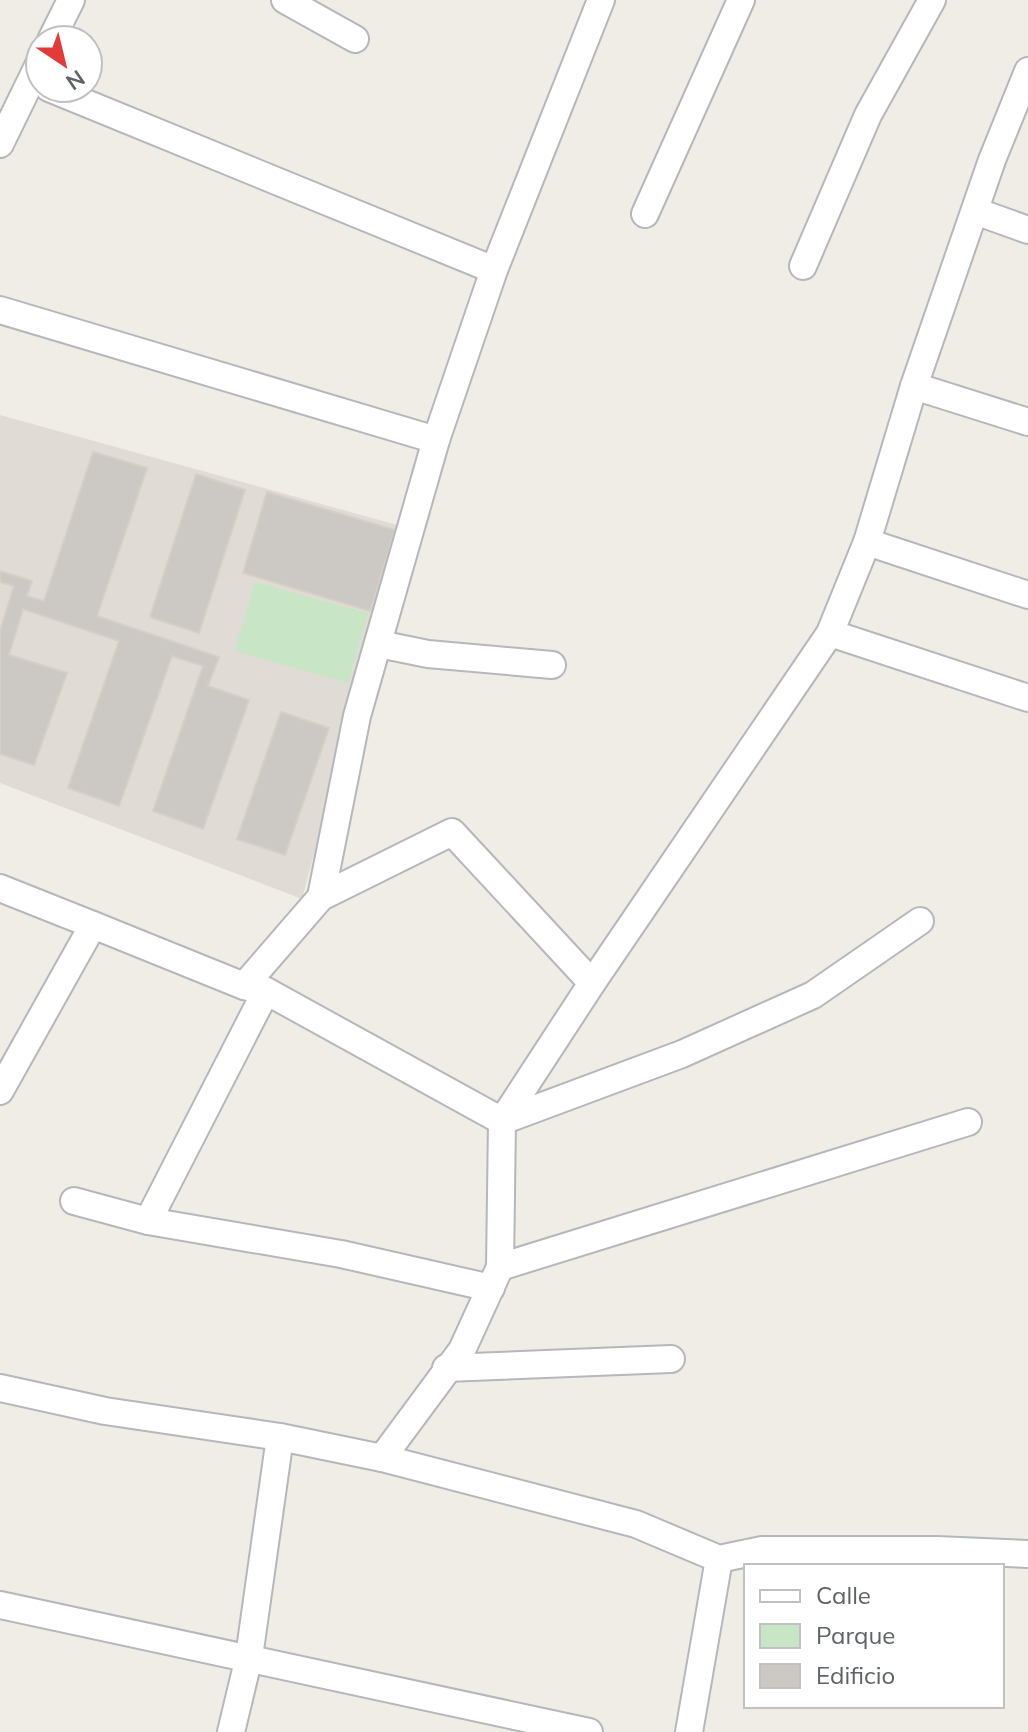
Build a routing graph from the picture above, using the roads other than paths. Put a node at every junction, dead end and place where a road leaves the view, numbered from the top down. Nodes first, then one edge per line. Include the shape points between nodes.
1 (71, 0) edge
2 (285, 0) edge
3 (601, 0) edge
4 (741, 0) edge
5 (932, 0) edge
6 (59, 24) edge
7 (355, 39) dead end
8 (1028, 71) edge
9 (25, 104) edge
10 (99, 104) edge
11 (0, 144) edge
12 (975, 211) junction
13 (645, 214) dead end
14 (1028, 230) edge
15 (803, 266) dead end
16 (494, 270) junction
17 (0, 310) edge
18 (914, 386) junction
19 (1028, 422) edge
20 (436, 440) junction
21 (867, 542) junction
22 (1028, 595) edge
23 (830, 633) junction
24 (379, 644) junction
25 (552, 665) dead end
26 (1028, 698) edge
27 (0, 888) edge
28 (321, 897) junction
29 (920, 921) dead end
30 (93, 925) junction
31 (592, 983) junction
32 (255, 988) junction
33 (4, 1074) edge
34 (502, 1121) junction
35 (968, 1122) dead end
36 (74, 1201) dead end
37 (148, 1221) junction
38 (496, 1278) junction
39 (671, 1359) dead end
40 (446, 1368) junction
41 (0, 1388) edge
42 (280, 1437) junction
43 (382, 1458) junction
44 (1028, 1554) edge
45 (719, 1559) junction
46 (0, 1605) edge
47 (249, 1657) junction
48 (231, 1732) edge
49 (589, 1732) edge
50 (689, 1732) edge

1 - 6 street
2 - 7 street
3 - 16 street
4 - 13 street
5 - 15 street via 868,115
8 - 12 street
9 - 11 street
10 - 16 street
12 - 14 street
12 - 18 street
16 - 20 street
17 - 20 street
18 - 19 street
18 - 21 street
20 - 24 street
21 - 22 street
21 - 23 street
23 - 26 street
23 - 31 street
24 - 25 street via 428,654
24 - 28 street via 357,716
27 - 30 street
28 - 31 street via 452,832
28 - 32 street
29 - 34 street via 813,995 682,1054
30 - 32 street
30 - 33 street
31 - 34 street
32 - 34 street
32 - 37 street
34 - 38 street
35 - 38 street
36 - 37 street
37 - 38 street
38 - 40 street via 462,1350
39 - 40 street
40 - 43 street
41 - 42 street via 105,1411
42 - 43 street
42 - 47 street
43 - 45 street via 636,1524
44 - 45 street via 762,1550
45 - 50 street
46 - 47 street
47 - 48 street
47 - 49 street

